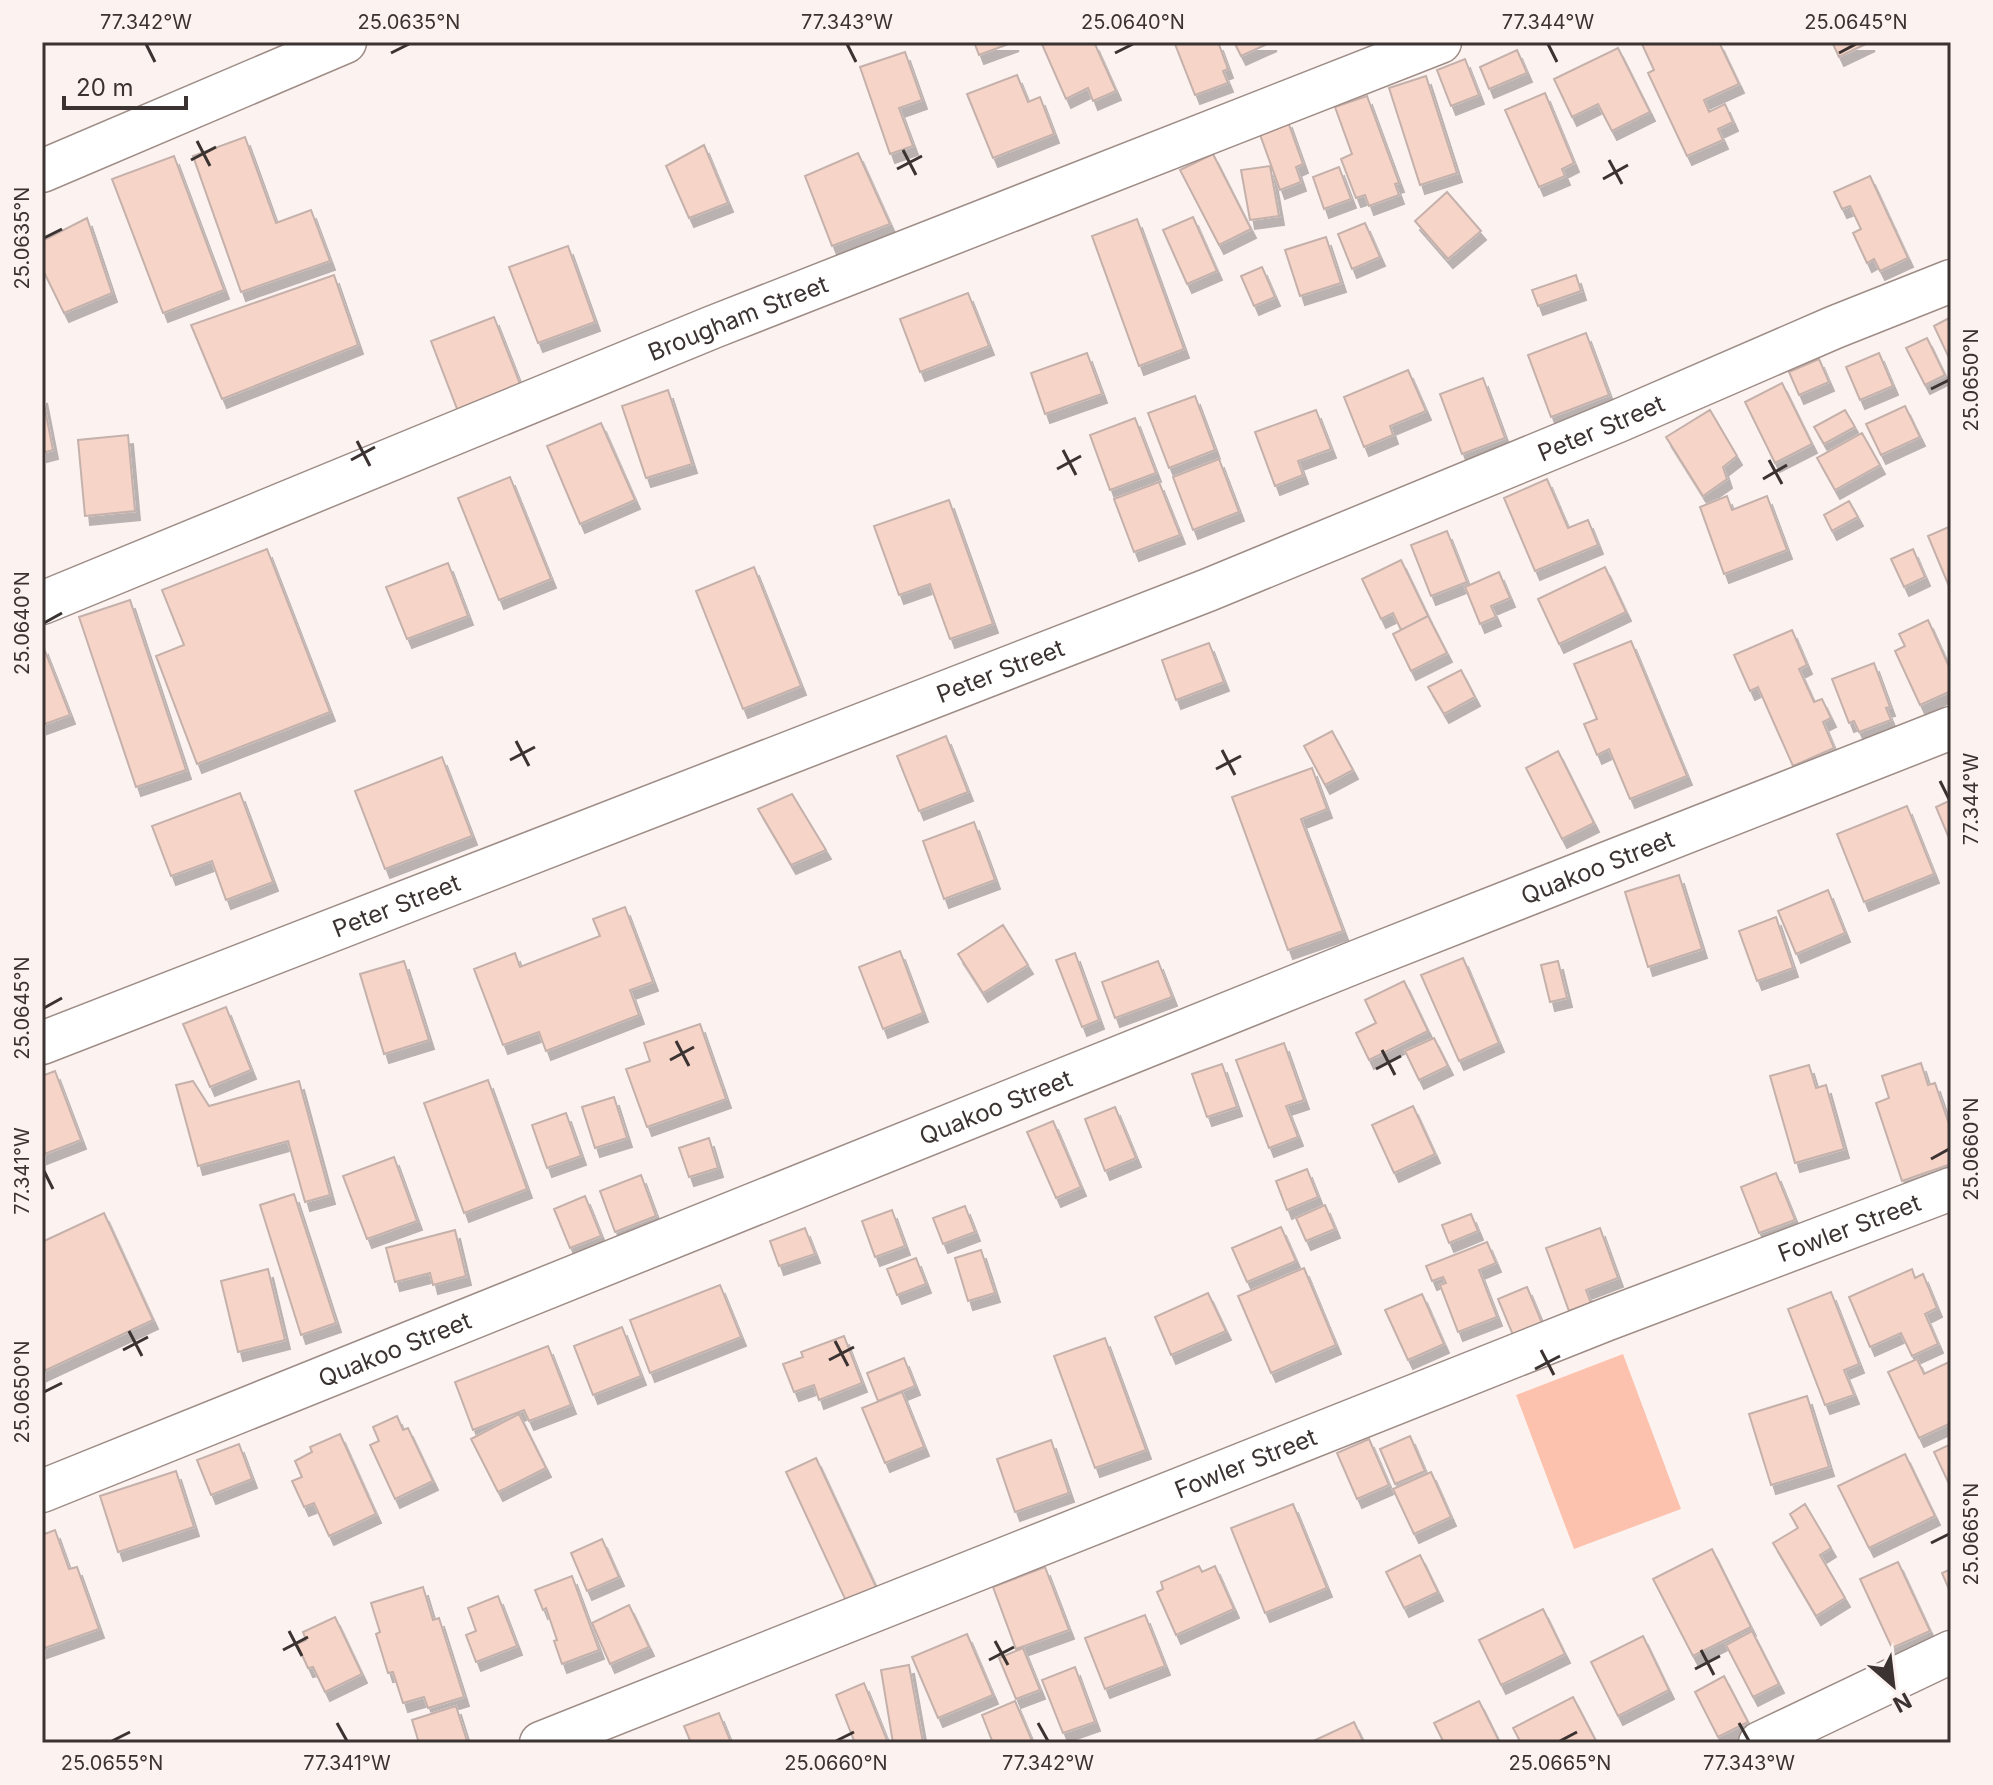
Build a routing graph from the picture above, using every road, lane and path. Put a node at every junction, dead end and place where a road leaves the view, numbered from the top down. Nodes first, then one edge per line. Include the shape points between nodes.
1 (345, 42) edge
2 (1440, 42) edge
3 (42, 171) edge
4 (1951, 281) edge
5 (42, 603) edge
6 (1951, 728) edge
7 (42, 1043) edge
8 (1951, 1189) edge
9 (42, 1491) edge
10 (1951, 1652) edge
11 (541, 1743) edge
12 (1760, 1743) edge

1 - 3 street
2 - 5 street, Brougham Street via 713,327
4 - 7 street, Peter Street via 1208,590
6 - 9 street, Quakoo Street
8 - 11 street, Fowler Street via 1605,1320
10 - 12 street

